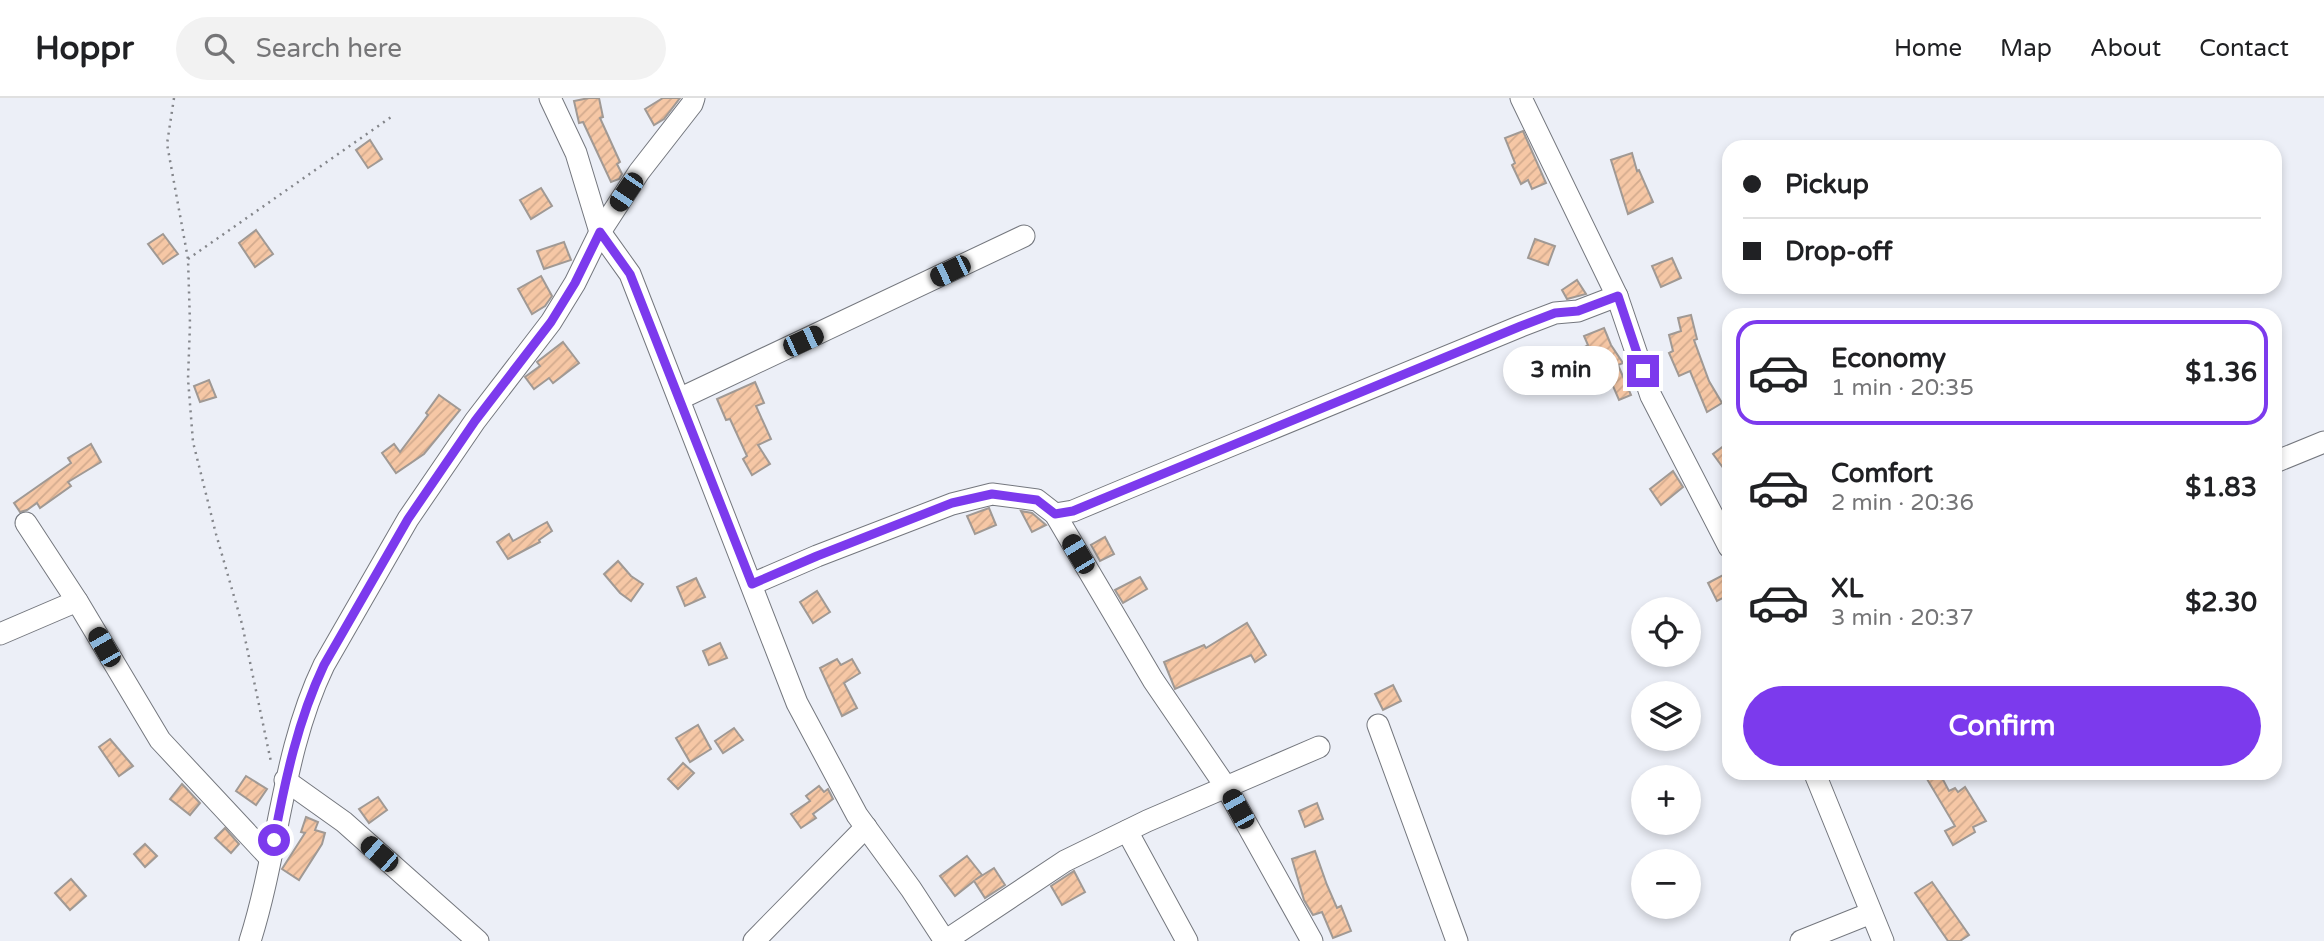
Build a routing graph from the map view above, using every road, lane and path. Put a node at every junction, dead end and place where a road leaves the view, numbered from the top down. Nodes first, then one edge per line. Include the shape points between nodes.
1 (174, 98) edge
2 (550, 98) edge
3 (694, 98) edge
4 (1521, 98) edge
5 (394, 115) dead end
6 (600, 232) junction
7 (1024, 236) dead end
8 (188, 259) junction
9 (1618, 296) junction
10 (679, 399) junction
11 (2324, 442) edge
12 (2282, 459) edge
13 (1055, 514) junction
14 (26, 523) dead end
15 (1722, 533) edge
16 (752, 584) junction
17 (77, 601) junction
18 (0, 635) edge
19 (1378, 725) dead end
20 (1319, 747) dead end
21 (271, 763) dead end
22 (285, 780) junction
23 (1817, 780) edge
24 (1226, 787) junction
25 (866, 827) junction
26 (1127, 831) junction
27 (270, 858) junction
28 (1871, 913) junction
29 (250, 941) edge
30 (478, 941) edge
31 (754, 941) edge
32 (945, 941) edge
33 (1187, 941) edge
34 (1312, 941) edge
35 (1457, 941) edge
36 (1801, 941) edge
37 (1882, 941) edge

1 - 8 path via 167,144
2 - 6 street via 576,153
3 - 6 street
4 - 9 street
5 - 8 path
6 - 10 street via 630,274
6 - 22 street via 551,322 408,519 313,688
7 - 10 street
8 - 21 path via 193,442 242,624
9 - 13 street via 1521,326 1073,511
9 - 15 street via 1651,396
10 - 16 street
11 - 12 street
13 - 16 street via 1037,500 992,494 952,503
13 - 24 street via 1153,680
14 - 17 street
16 - 25 street via 797,702
17 - 18 street
17 - 27 street via 160,740
19 - 35 street
20 - 24 street
22 - 27 street
22 - 30 street via 344,822
23 - 28 street
24 - 26 street
24 - 34 street
25 - 31 street
25 - 32 street
26 - 32 street via 1065,862
26 - 33 street
27 - 29 street
28 - 36 street
28 - 37 street

